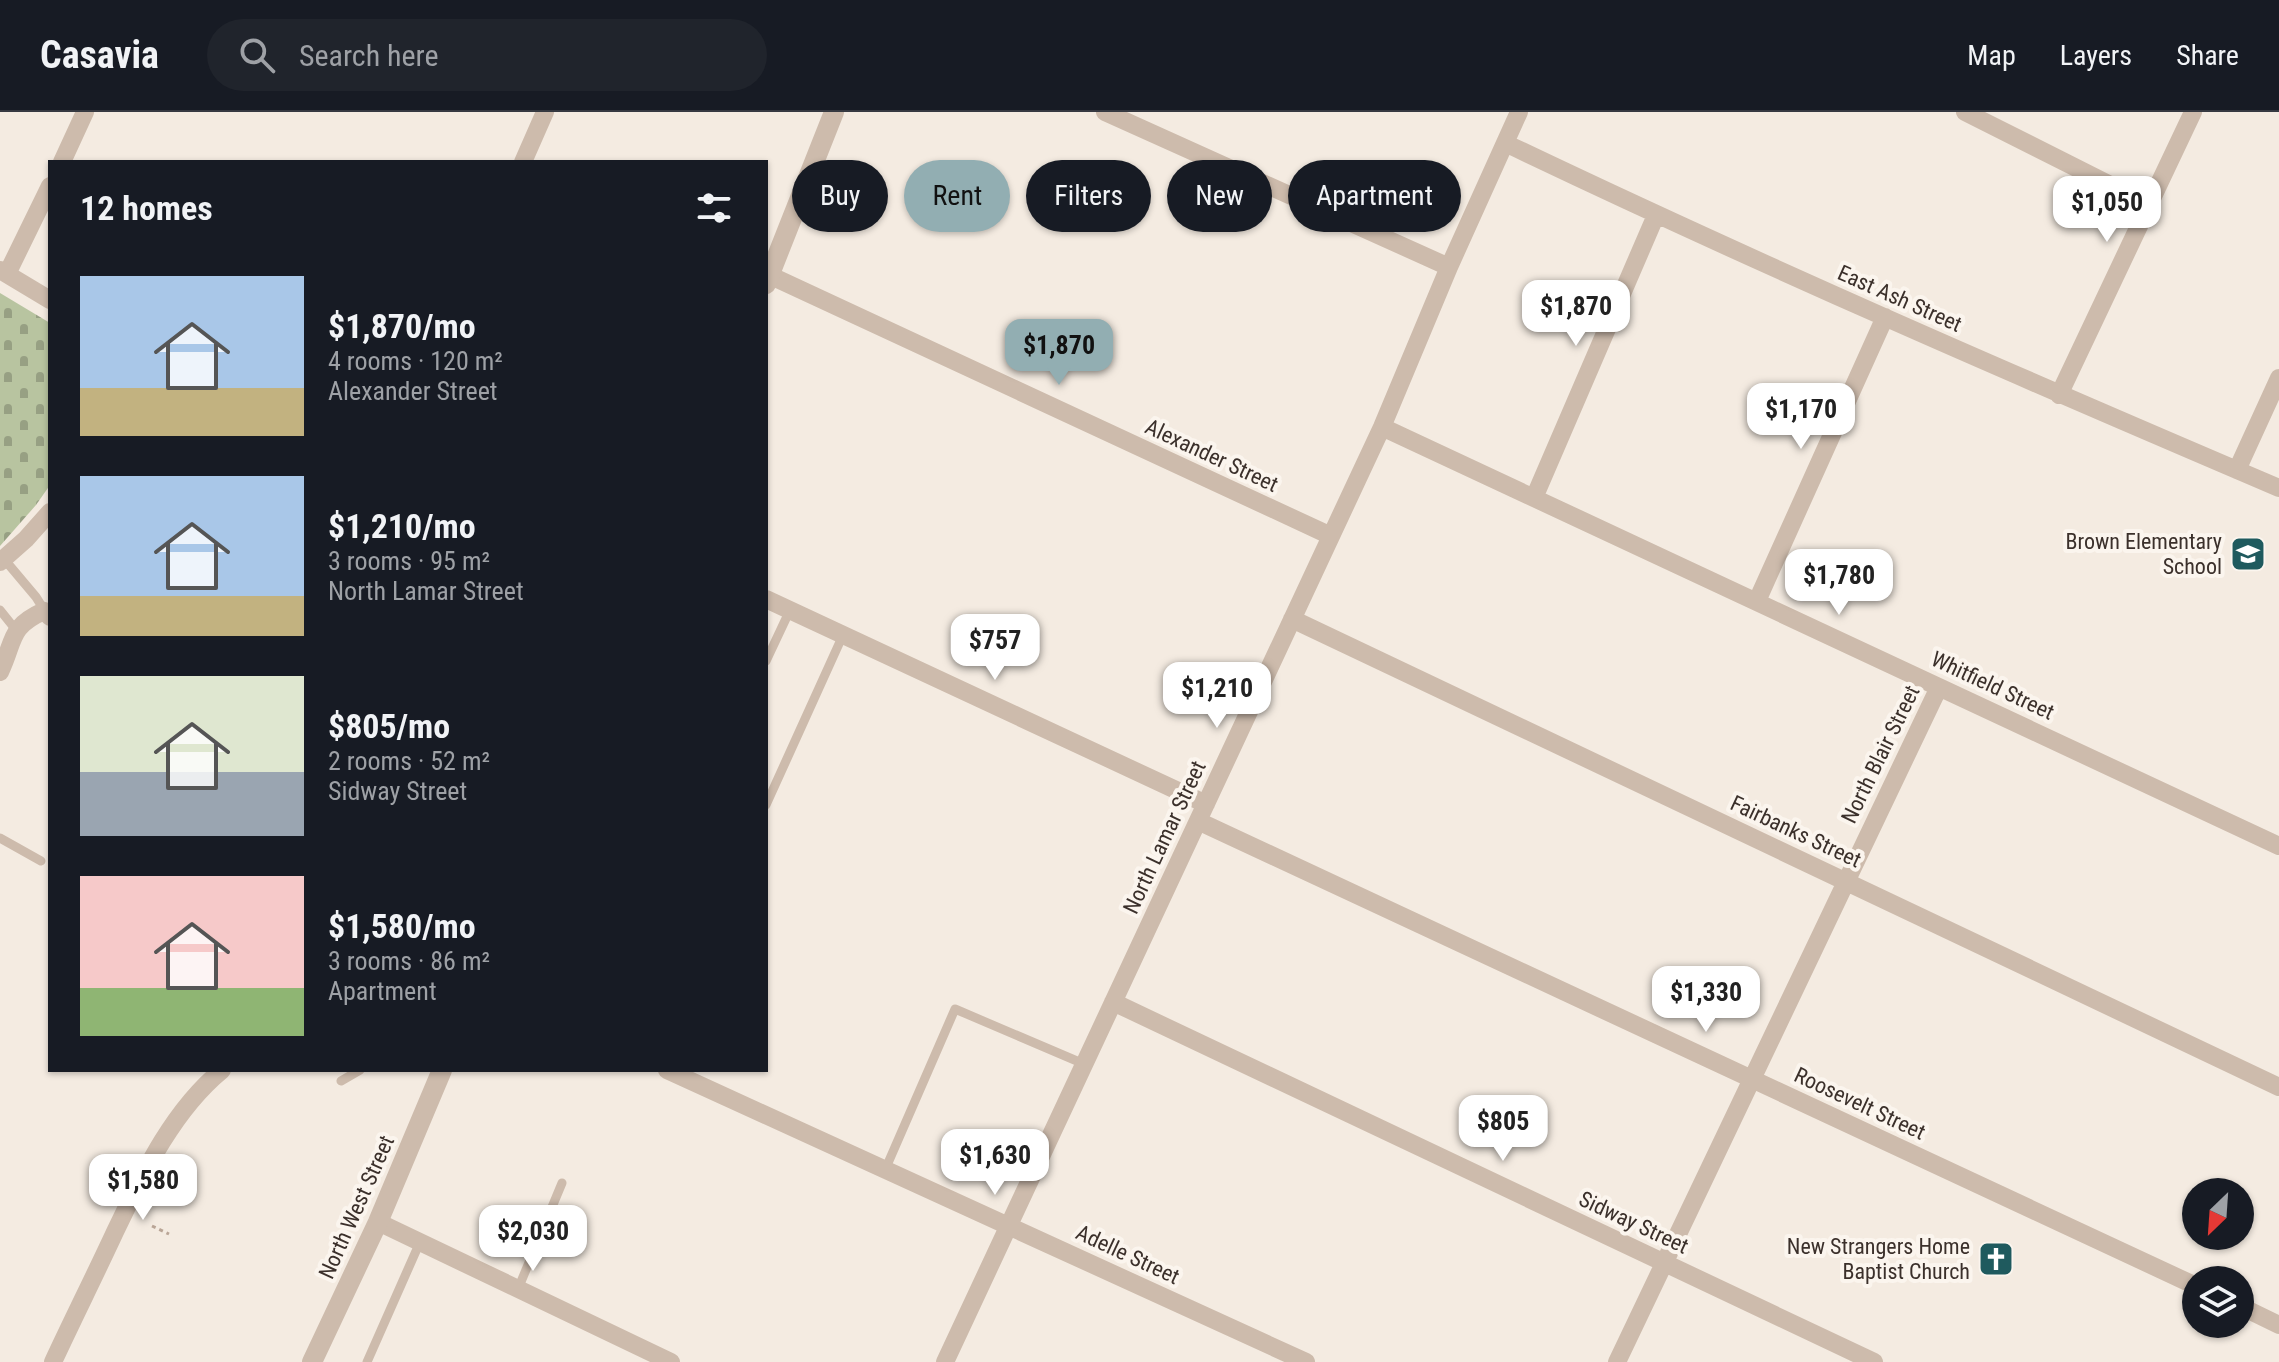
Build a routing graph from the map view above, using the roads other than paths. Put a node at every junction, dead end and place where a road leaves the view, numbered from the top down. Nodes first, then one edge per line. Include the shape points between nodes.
1 (85, 112) edge
2 (545, 112) edge
3 (834, 112) edge
4 (1105, 112) edge
5 (1519, 112) edge
6 (1965, 112) edge
7 (2193, 112) edge
8 (1505, 143) junction
9 (63, 160) edge
10 (524, 160) edge
11 (48, 190) edge
12 (2148, 204) junction
13 (1656, 215) junction
14 (1449, 267) junction
15 (4, 272) edge
16 (768, 280) edge
17 (48, 299) edge
18 (1885, 317) junction
19 (2279, 378) edge
20 (2059, 395) junction
21 (1382, 427) junction
22 (2237, 470) junction
23 (2279, 488) edge
24 (1534, 498) junction
25 (48, 514) edge
26 (1331, 536) junction
27 (2, 561) edge
28 (768, 600) edge
29 (1757, 601) junction
30 (0, 610) edge
31 (790, 610) junction
32 (48, 615) edge
33 (48, 616) edge
34 (1292, 619) junction
35 (16, 630) junction
36 (843, 635) junction
37 (768, 657) edge
38 (0, 672) edge
39 (1939, 687) junction
40 (768, 801) edge
41 (1202, 812) junction
42 (0, 838) edge
43 (2279, 846) edge
44 (41, 861) dead end
45 (1846, 882) junction
46 (1113, 1002) junction
47 (1084, 1064) junction
48 (219, 1072) edge
49 (357, 1072) edge
50 (441, 1072) edge
51 (671, 1072) edge
52 (1752, 1079) junction
53 (341, 1081) dead end
54 (2279, 1087) edge
55 (885, 1170) junction
56 (562, 1183) dead end
57 (378, 1222) junction
58 (1009, 1226) junction
59 (420, 1242) junction
60 (1664, 1263) junction
61 (2182, 1279) edge
62 (518, 1289) junction
63 (2254, 1313) edge
64 (2279, 1325) edge
65 (1840, 1355) edge
66 (55, 1361) edge
67 (312, 1362) edge
68 (367, 1362) edge
69 (671, 1362) edge
70 (945, 1362) edge
71 (1306, 1362) edge
72 (1617, 1362) edge
73 (1874, 1362) edge

1 - 9 street
2 - 10 street
3 - 16 street
4 - 14 street
5 - 8 street, North Lamar Street
6 - 12 street
7 - 12 street
8 - 13 street, East Ash Street
8 - 14 street, North Lamar Street
11 - 15 street
12 - 20 street
13 - 18 street, East Ash Street
13 - 24 street
14 - 21 street, North Lamar Street
15 - 17 street
16 - 26 street, Alexander Street
18 - 20 street, East Ash Street
18 - 29 street
19 - 22 street
20 - 22 street, East Ash Street
21 - 24 street, Whitfield Street
21 - 26 street, North Lamar Street
22 - 23 street, East Ash Street
24 - 29 street, Whitfield Street
25 - 27 street
26 - 34 street, North Lamar Street
27 - 32 lane
28 - 31 street, Roosevelt Street
29 - 39 street, Whitfield Street
30 - 35 lane
31 - 36 street, Roosevelt Street
31 - 37 lane
33 - 35 street via 44,611
34 - 41 street, North Lamar Street
34 - 45 street, Fairbanks Street
35 - 38 street
36 - 40 lane
36 - 41 street, Roosevelt Street
39 - 43 street, Whitfield Street
39 - 45 street, North Blair Street
41 - 46 street, North Lamar Street
41 - 52 street, Roosevelt Street
42 - 44 lane
45 - 52 street, North Blair Street
45 - 54 street, Fairbanks Street
46 - 47 street, North Lamar Street
46 - 60 street, Sidway Street
47 - 55 lane via 955,1009
47 - 58 street, North Lamar Street
48 - 66 street via 170,1128 149,1164
49 - 53 lane
50 - 57 street, North West Street
51 - 55 street, Adelle Street
52 - 60 street, North Blair Street
52 - 61 street, Roosevelt Street
55 - 58 street, Adelle Street
56 - 62 lane
57 - 59 street
57 - 67 street, North West Street
58 - 70 street, North Lamar Street
58 - 71 street, Adelle Street
59 - 62 street
59 - 68 lane
60 - 65 street, Sidway Street
60 - 72 street, North Blair Street
62 - 69 street
63 - 64 street
65 - 73 street, Sidway Street

